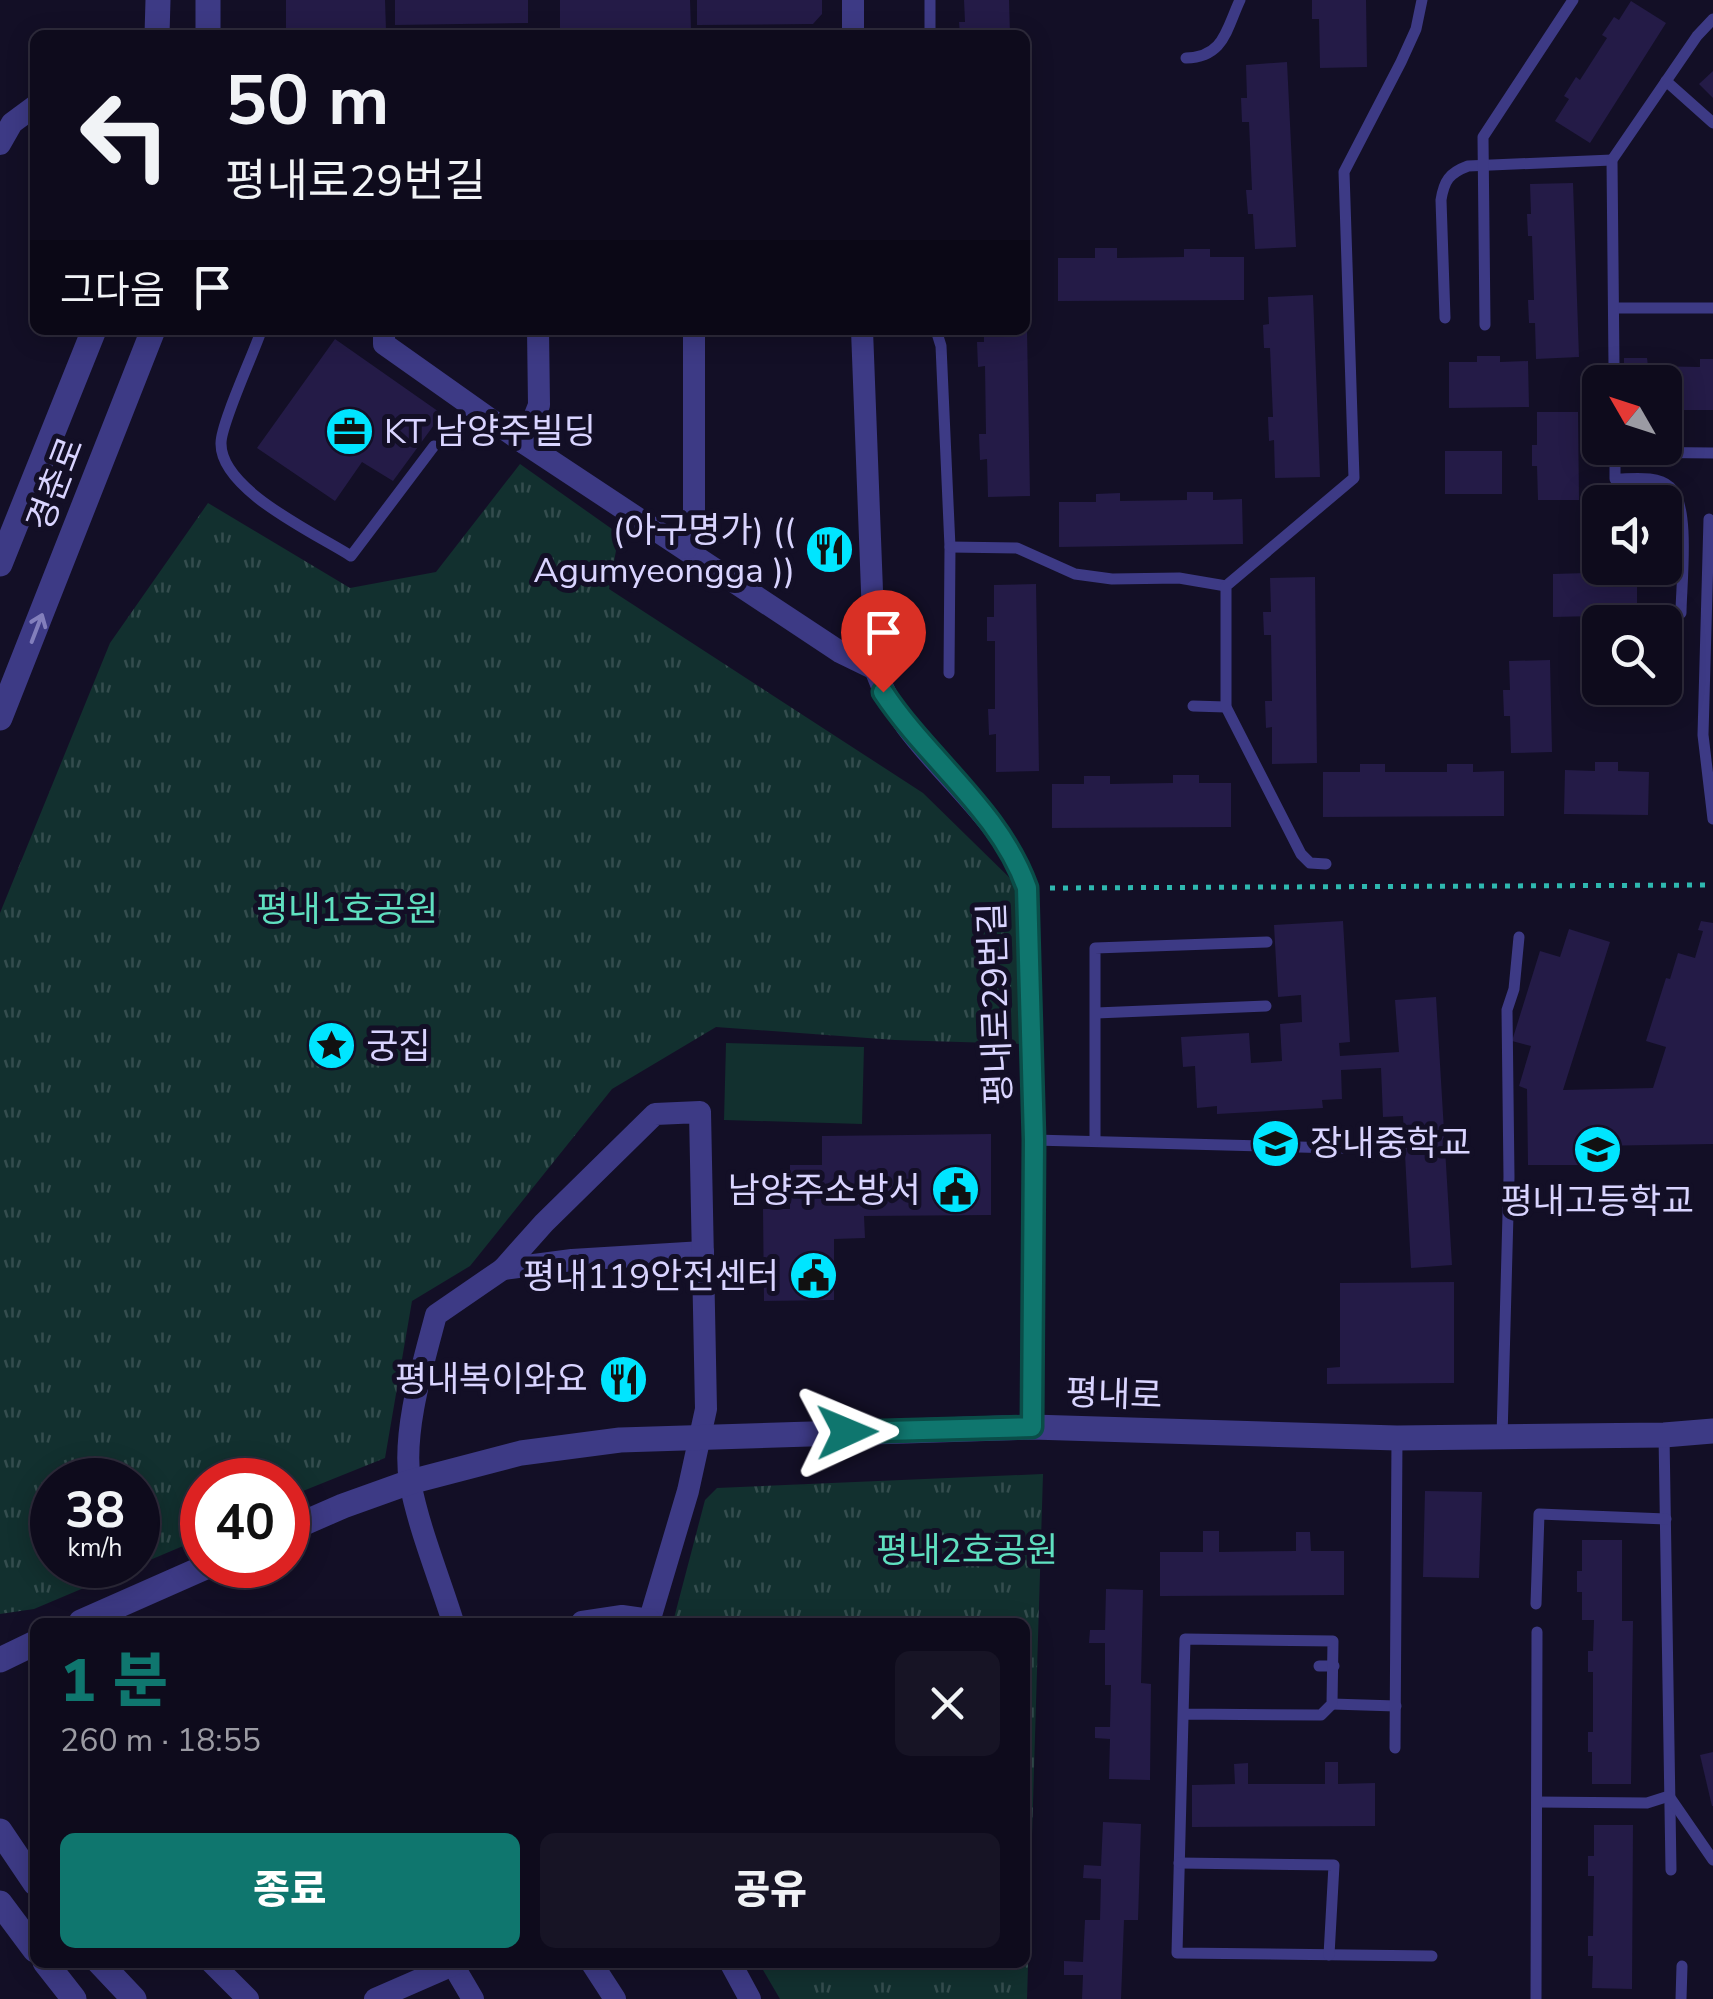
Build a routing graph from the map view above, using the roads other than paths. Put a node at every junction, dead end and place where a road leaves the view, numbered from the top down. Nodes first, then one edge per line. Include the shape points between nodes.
1 (158, 0) edge
2 (208, 0) edge
3 (853, 0) edge
4 (930, 0) edge
5 (1240, 0) edge
6 (1422, 0) edge
7 (1573, 0) edge
8 (1713, 19) edge
9 (156, 30) edge
10 (208, 30) edge
11 (852, 30) edge
12 (930, 30) edge
13 (1186, 58) dead end
14 (1666, 81) junction
15 (30, 110) edge
16 (1713, 123) edge
17 (2, 138) edge
18 (1612, 160) junction
19 (1482, 165) junction
20 (1614, 308) junction
21 (1713, 308) edge
22 (1445, 318) dead end
23 (1485, 325) dead end
24 (92, 335) edge
25 (151, 335) edge
26 (260, 335) edge
27 (384, 335) edge
28 (538, 335) edge
29 (694, 335) edge
30 (862, 335) edge
31 (938, 335) edge
32 (1614, 365) edge
33 (524, 443) junction
34 (434, 446) dead end
35 (1682, 453) edge
36 (1713, 454) edge
37 (1615, 465) edge
38 (1667, 485) edge
39 (1711, 519) edge
40 (1682, 521) edge
41 (950, 547) junction
42 (686, 548) junction
43 (0, 564) edge
44 (1226, 586) junction
45 (875, 668) junction
46 (949, 673) dead end
47 (1194, 706) dead end
48 (1226, 707) junction
49 (0, 718) edge
50 (1713, 818) edge
51 (1326, 864) dead end
52 (1519, 937) dead end
53 (1267, 942) dead end
54 (1266, 1006) dead end
55 (1096, 1013) junction
56 (1034, 1140) junction
57 (1095, 1140) junction
58 (1374, 1149) dead end
59 (704, 1252) junction
60 (503, 1269) junction
61 (1032, 1427) junction
62 (1713, 1431) edge
63 (1664, 1435) junction
64 (698, 1436) junction
65 (1502, 1437) junction
66 (1398, 1438) junction
67 (410, 1482) junction
68 (1666, 1519) junction
69 (310, 1520) edge
70 (180, 1578) edge
71 (1536, 1604) dead end
72 (90, 1618) edge
73 (452, 1618) edge
74 (651, 1618) edge
75 (1538, 1632) dead end
76 (30, 1645) edge
77 (0, 1660) edge
78 (1319, 1666) dead end
79 (1334, 1666) junction
80 (1332, 1704) junction
81 (1396, 1706) junction
82 (1183, 1714) junction
83 (1395, 1748) dead end
84 (1669, 1796) junction
85 (1537, 1802) junction
86 (0, 1831) edge
87 (1713, 1860) edge
88 (1179, 1862) junction
89 (1671, 1870) dead end
90 (30, 1876) edge
91 (0, 1903) edge
92 (30, 1943) edge
93 (1329, 1954) junction
94 (1432, 1956) dead end
95 (1682, 1966) dead end
96 (50, 1968) edge
97 (104, 1968) edge
98 (217, 1968) edge
99 (447, 1968) edge
100 (458, 1968) edge
101 (595, 1968) edge
102 (733, 1968) edge
103 (74, 1999) edge
104 (134, 1999) edge
105 (248, 1999) edge
106 (375, 1999) edge
107 (473, 1999) edge
108 (615, 1999) edge
109 (750, 1999) edge
110 (1536, 1999) edge
111 (1681, 1999) edge

1 - 9 street
2 - 10 street
3 - 11 street
4 - 12 lane
5 - 13 lane via 1218,46 1205,58
6 - 44 lane via 1416,29 1344,172 1354,478
7 - 19 lane via 1484,137
8 - 14 lane
14 - 16 lane
14 - 18 lane
15 - 17 street
18 - 19 lane
18 - 20 lane
19 - 22 lane via 1453,171 1443,184
19 - 23 lane
20 - 21 lane
20 - 32 lane
24 - 43 street, 경춘로
49 -> 25 street, 경춘로
26 - 34 lane via 221,440 224,464 242,488 350,556
27 - 33 street via 384,344
28 - 33 street via 539,405
29 - 42 street via 694,520
30 - 45 street, 평내로29번길
31 - 41 lane
33 - 42 street
35 - 36 lane
37 - 38 lane via 1615,479
39 - 40 lane
39 - 50 lane via 1703,735
41 - 44 lane via 1017,548 1075,574
41 - 46 lane
42 - 45 street via 840,652
44 - 48 lane
45 - 56 street, 평내로29번길 via 902,721 1005,839 1027,888
47 - 48 lane
48 - 51 lane via 1300,854 1310,864
52 - 65 lane via 1508,1010
53 - 55 lane via 1095,948
54 - 55 lane
55 - 57 lane
56 - 57 lane
56 - 61 street, 평내로29번길
57 - 58 lane
59 - 60 street
59 - 60 street via 700,1112 654,1114
59 - 64 street via 706,1409
60 - 67 street via 436,1315 408,1450
61 - 64 street, 평내로
61 - 66 street, 평내로
62 - 63 street, 평내로
63 - 65 street, 평내로
63 - 68 lane
64 - 67 street, 평내로 via 522,1453
64 - 74 street
65 - 66 street, 평내로
66 - 81 lane
67 - 69 street, 평내로
67 - 73 street
68 - 71 lane via 1539,1514
68 - 84 lane
70 - 72 street
75 - 85 lane
76 - 77 street
78 - 79 lane
79 - 80 lane
79 - 82 lane via 1333,1641 1185,1639
80 - 81 lane
80 - 82 lane via 1321,1715
81 - 83 lane
82 - 88 lane
84 - 85 lane via 1647,1803
84 - 87 lane
84 - 89 lane
85 - 110 lane
86 - 90 street
88 - 93 lane via 1176,1953
88 - 93 lane via 1334,1866 1324,1922
91 - 92 street
93 - 94 lane
95 - 111 lane
96 - 103 street
97 - 104 street
98 - 105 street
99 - 106 street
100 - 107 street
101 - 108 street
102 - 109 street

